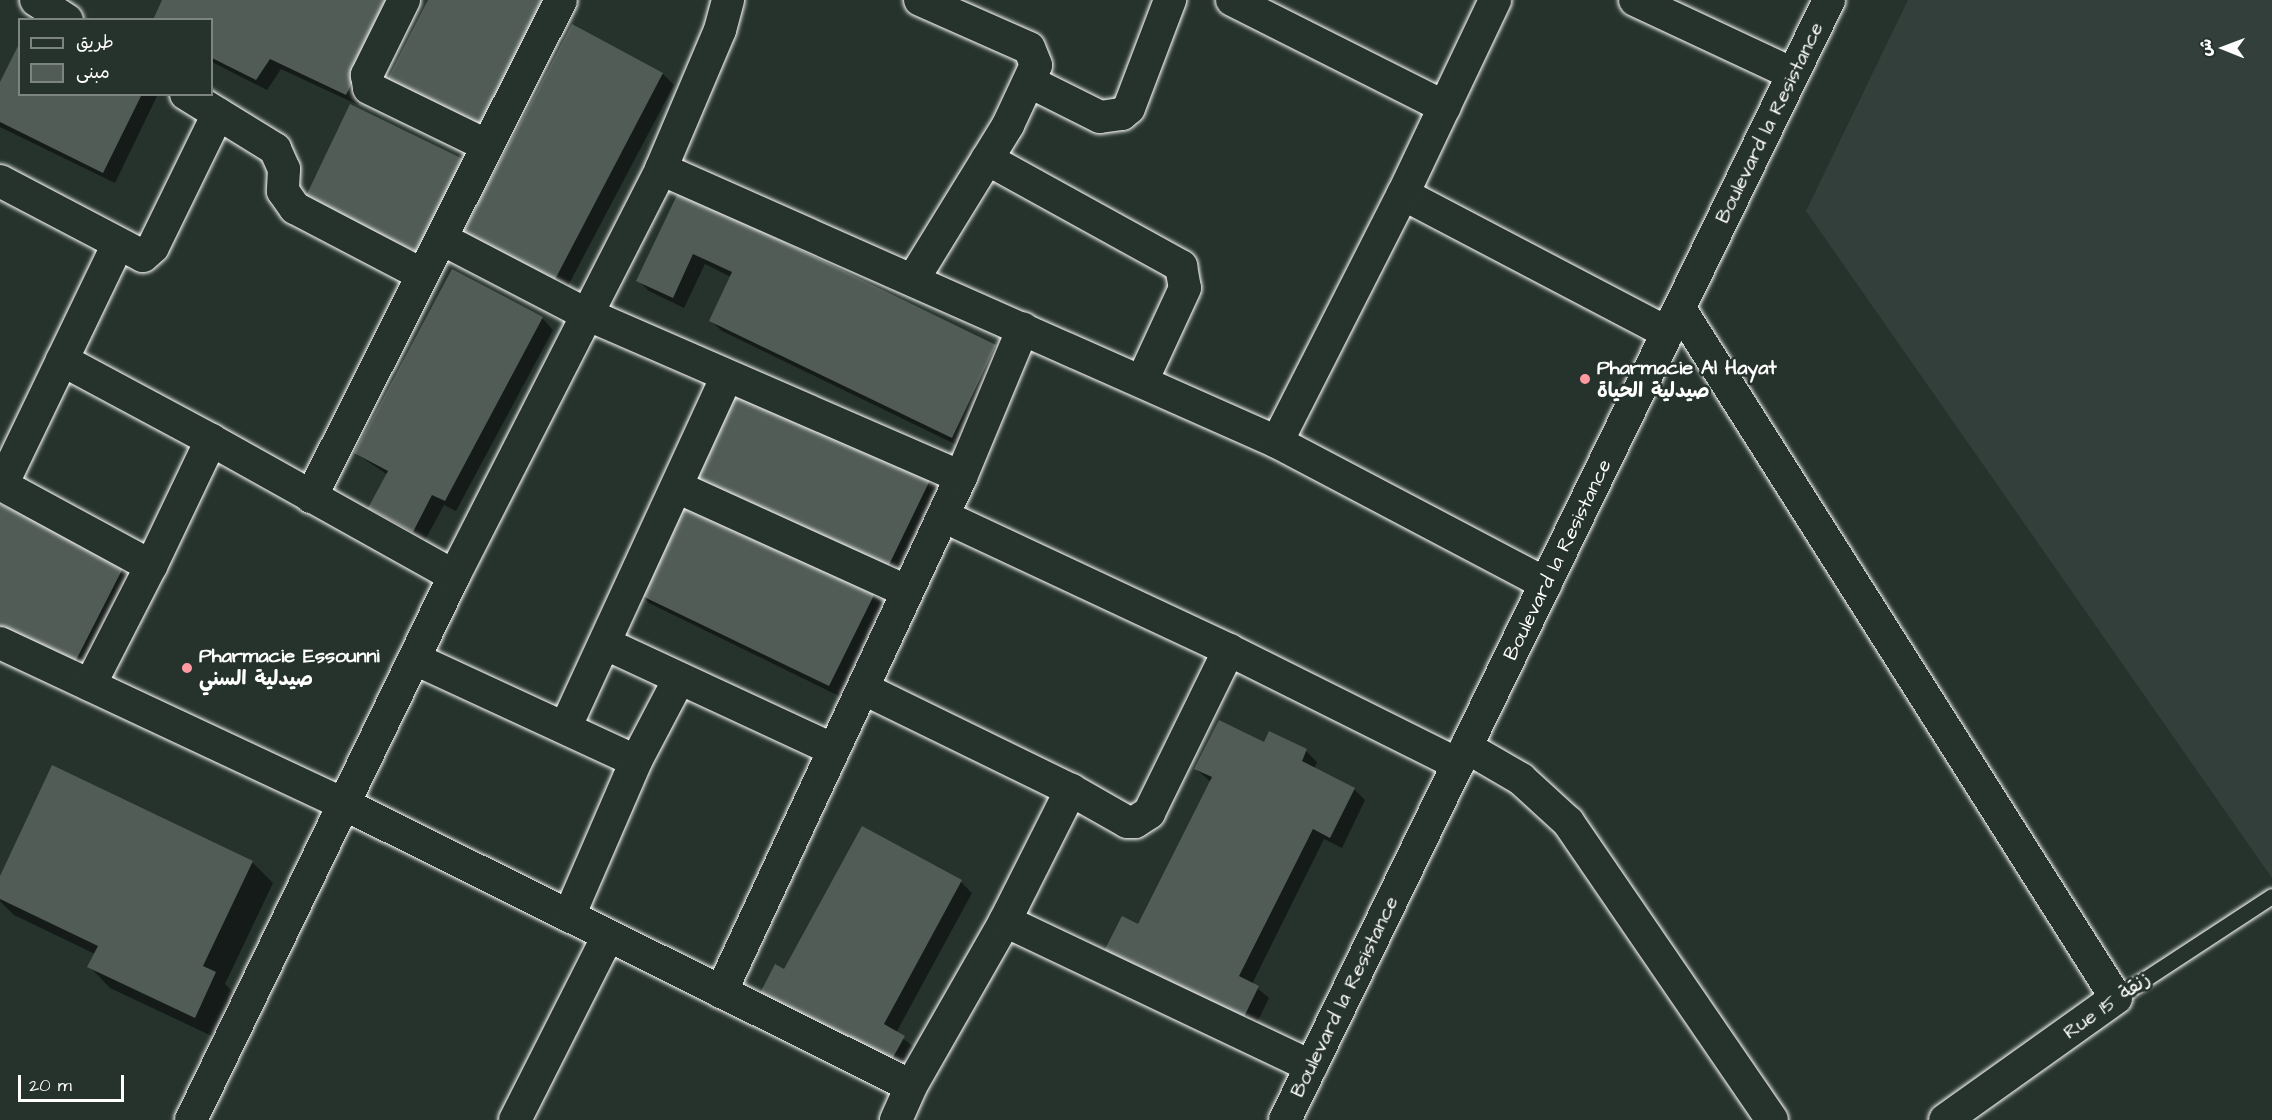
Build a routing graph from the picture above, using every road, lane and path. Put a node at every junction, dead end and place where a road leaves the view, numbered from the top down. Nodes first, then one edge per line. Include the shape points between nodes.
1 (36, 0) edge
2 (404, 0) edge
3 (561, 0) edge
4 (728, 0) edge
5 (920, 0) edge
6 (1170, 0) edge
7 (1232, 0) edge
8 (1495, 0) edge
9 (1635, 0) edge
10 (1829, 0) edge
11 (64, 18) edge
12 (1793, 74) junction
13 (1030, 82) junction
14 (189, 96) edge
15 (1444, 107) junction
16 (218, 114) junction
17 (488, 146) junction
18 (987, 159) junction
19 (661, 169) junction
20 (0, 181) edge
21 (1403, 194) junction
22 (442, 239) junction
23 (117, 246) junction
24 (423, 275) junction
25 (914, 278) junction
26 (584, 313) junction
27 (1674, 321) junction
28 (1023, 328) junction
29 (62, 360) junction
30 (727, 376) junction
31 (1142, 381) junction
32 (211, 440) junction
33 (1277, 442) junction
34 (961, 477) junction
35 (1, 485) edge
36 (677, 487) junction
37 (311, 497) junction
38 (943, 516) junction
39 (151, 566) junction
40 (454, 576) junction
41 (1546, 584) junction
42 (906, 591) junction
43 (0, 643) edge
44 (606, 644) junction
45 (1230, 650) junction
46 (415, 659) junction
47 (679, 679) junction
48 (90, 685) junction
49 (864, 689) junction
50 (566, 726) junction
51 (834, 750) junction
52 (1462, 756) junction
53 (636, 761) junction
54 (1071, 790) junction
55 (344, 804) junction
56 (2272, 896) edge
57 (569, 916) junction
58 (1005, 921) junction
59 (608, 936) junction
60 (720, 992) junction
61 (2116, 998) junction
62 (1311, 1066) junction
63 (911, 1086) junction
64 (191, 1120) edge
65 (514, 1120) edge
66 (896, 1120) edge
67 (1285, 1120) edge
68 (1772, 1120) edge
69 (1945, 1120) edge

1 - 11 street
2 - 17 street via 367,75 369,88
3 - 17 street
4 - 19 street via 720,30
5 - 13 street via 1029,48 1036,65
6 - 13 street via 1129,108 1122,114 1100,117
7 - 15 street
8 - 15 street
9 - 12 street
10 - 12 street, Boulevard la Resistance
12 - 27 street, Boulevard la Resistance
13 - 18 street
14 - 16 street
15 - 21 street
16 - 23 street via 153,247 142,256
16 - 24 street via 275,149 284,169 283,190 295,208
17 - 22 street
18 - 25 street
18 - 31 street via 1181,266 1185,288
19 - 25 street
19 - 26 street
20 - 23 street
21 - 27 street
21 - 33 street
22 - 24 street
22 - 26 street
23 - 29 street
24 - 37 street
25 - 28 street
26 - 30 street
26 - 40 street
27 - 41 street, Boulevard la Resistance
27 - 61 street
28 - 31 street
28 - 34 street
29 - 32 street
29 - 35 street
30 - 34 street
30 - 36 street
31 - 33 street
32 - 37 street
32 - 39 street
33 - 41 street
34 - 38 street
35 - 39 street
36 - 42 street
36 - 44 street
37 - 40 street
38 - 42 street
38 - 45 street
39 - 48 street
40 - 46 street
41 - 52 street, Boulevard la Resistance
42 - 49 street
43 - 48 street
44 - 47 street
44 - 50 street
45 - 52 street
45 - 54 street via 1142,819 1127,822
46 - 50 street
46 - 55 street
47 - 51 street
47 - 53 street
48 - 55 street
49 - 51 street
49 - 54 street
50 - 53 street
51 - 60 street
52 - 62 street, Boulevard la Resistance
52 - 68 street via 1521,779 1568,822
53 - 57 street
54 - 58 street
55 - 57 street
55 - 64 street
56 - 61 lane, Rue 15 زنقة
57 - 59 street
58 - 62 street
58 - 63 street
59 - 60 street
59 - 65 street
60 - 63 street
61 - 69 street, Rue 15 زنقة
62 - 67 street, Boulevard la Resistance
63 - 66 street

